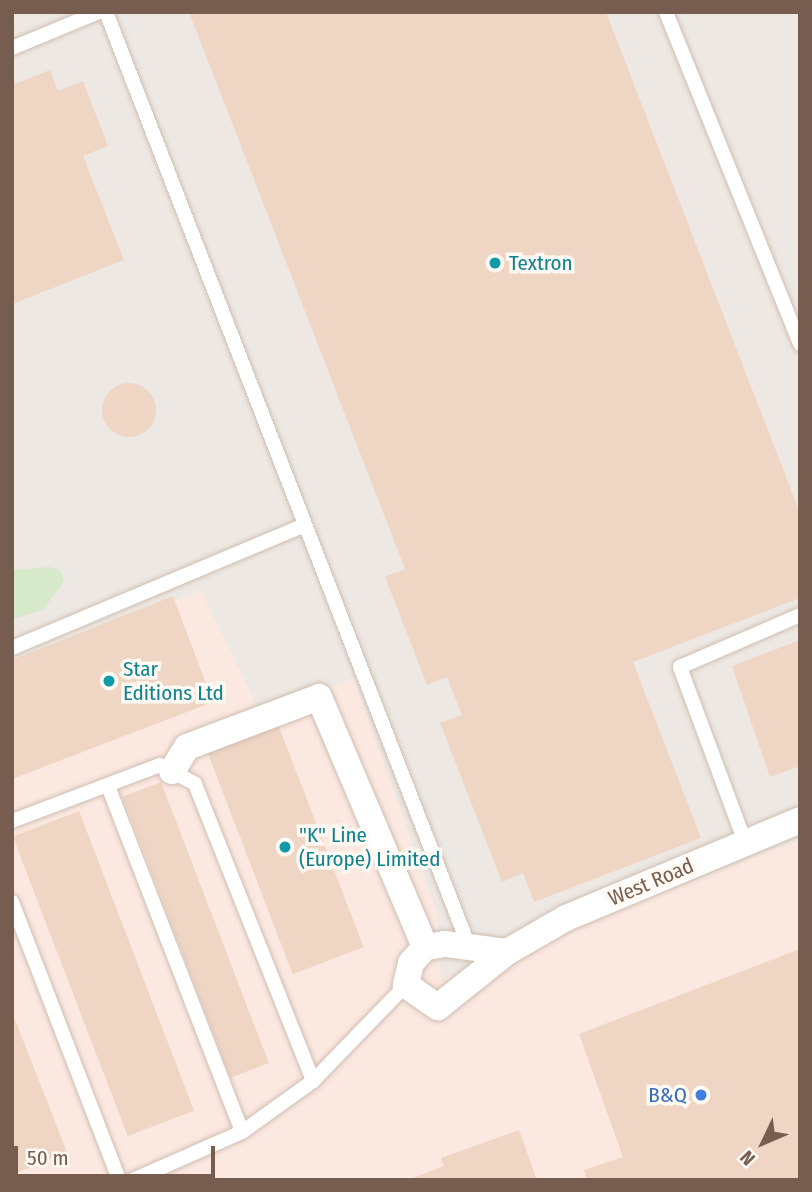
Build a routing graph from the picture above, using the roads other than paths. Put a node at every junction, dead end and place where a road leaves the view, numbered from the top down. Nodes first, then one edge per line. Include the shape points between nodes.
1 (99, 12) edge
2 (106, 12) edge
3 (666, 12) edge
4 (12, 48) edge
5 (800, 344) edge
6 (303, 526) junction
7 (800, 615) edge
8 (12, 648) edge
9 (172, 771) junction
10 (108, 786) junction
11 (800, 820) edge
12 (12, 821) edge
13 (745, 842) junction
14 (12, 902) edge
15 (425, 947) junction
16 (470, 948) junction
17 (507, 952) junction
18 (406, 985) junction
19 (313, 1081) junction
20 (242, 1132) junction
21 (119, 1180) edge
22 (133, 1180) edge

1 - 4 lane
2 - 6 lane
3 - 5 lane
6 - 8 lane
6 - 16 lane
7 - 13 lane via 680,667
9 - 10 lane via 160,765
9 - 15 street via 187,747 319,697
9 - 19 lane via 195,783
10 - 12 lane
10 - 20 lane
11 - 13 street, West Road
13 - 17 street, West Road via 566,918
14 - 21 lane
15 - 16 street
15 - 18 street via 411,963
16 - 17 street
17 - 18 street, West Road via 438,1007
18 - 19 lane
19 - 20 lane
20 - 22 lane

